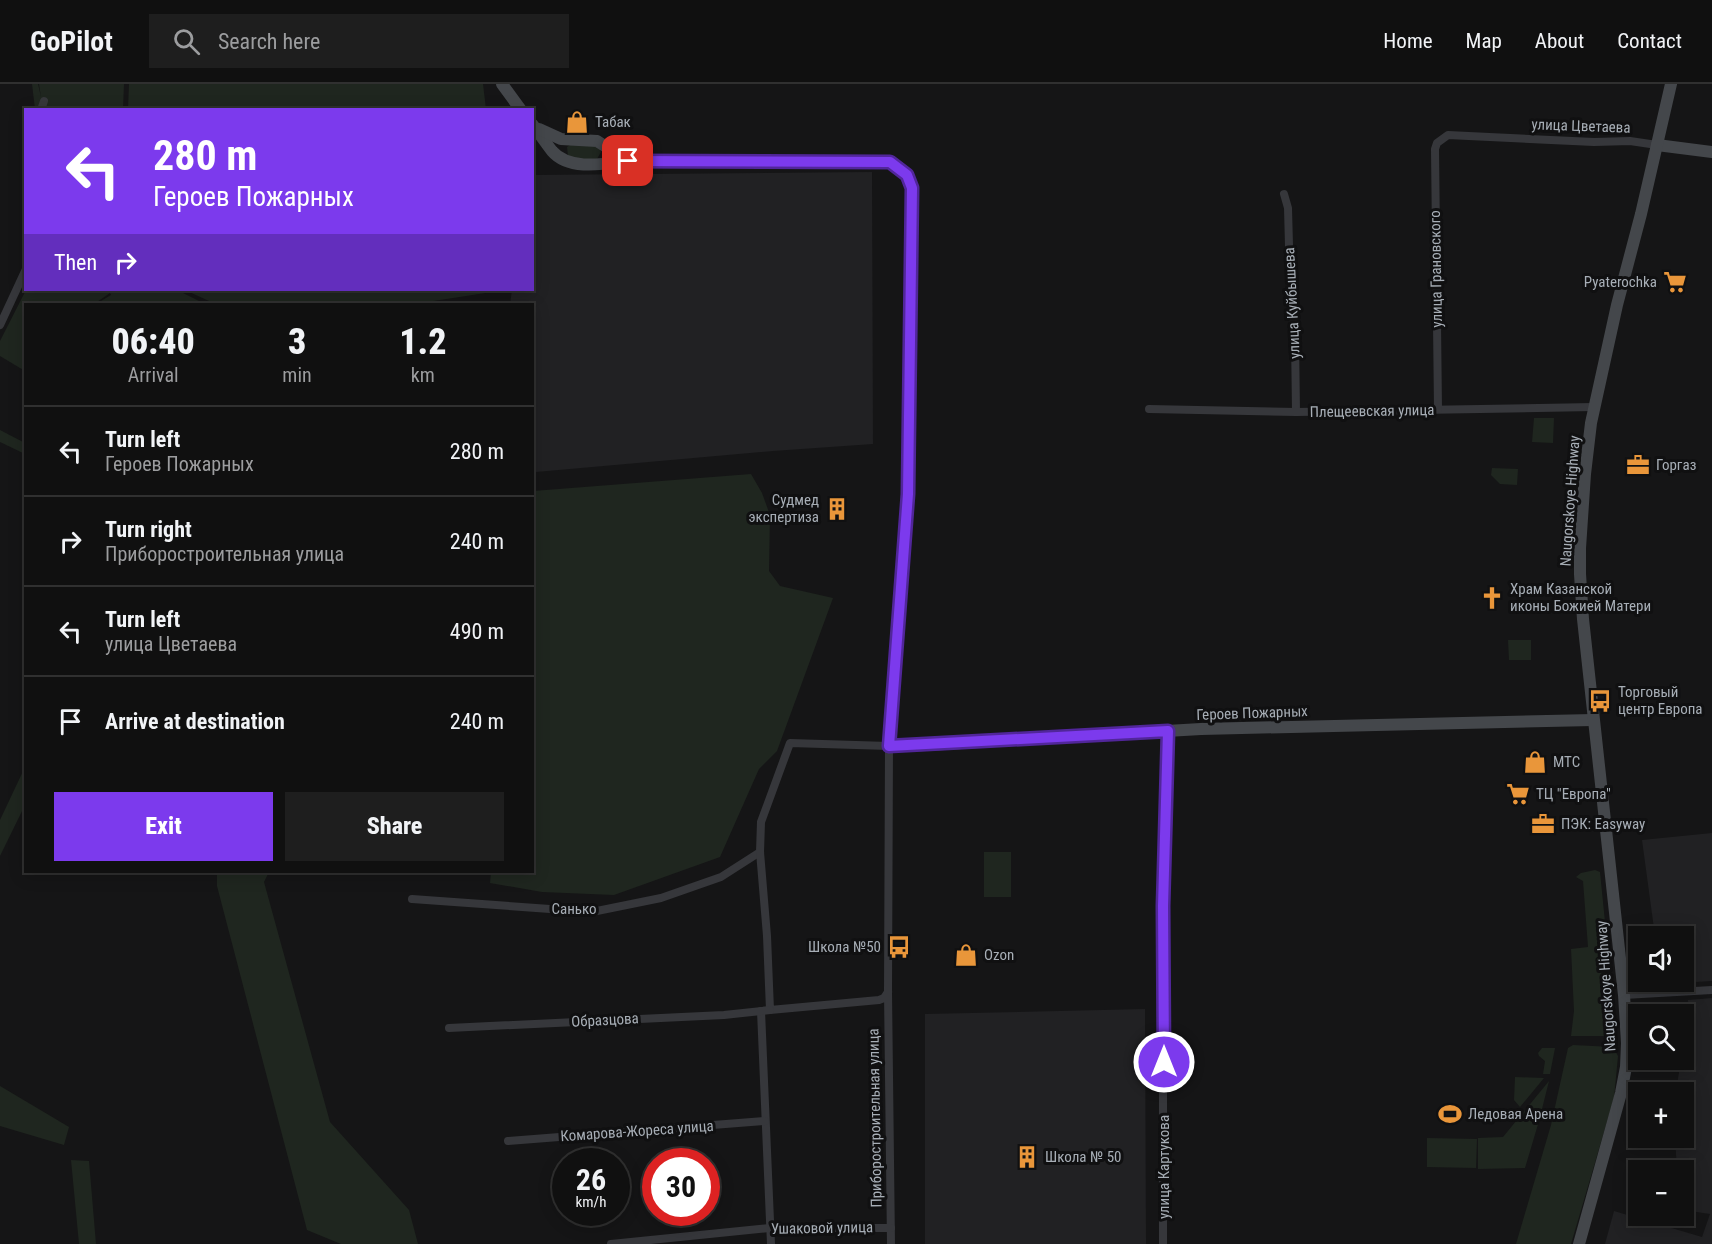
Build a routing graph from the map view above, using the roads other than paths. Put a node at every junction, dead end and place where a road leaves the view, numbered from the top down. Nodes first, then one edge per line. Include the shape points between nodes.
1 (502, 84) edge
2 (1671, 84) edge
3 (520, 108) edge
4 (534, 126) edge
5 (534, 126) edge
6 (1448, 135) joint
7 (572, 140) junction
8 (603, 144) junction
9 (1657, 145) junction
10 (1712, 152) edge
11 (567, 161) junction
12 (628, 161) junction
13 (599, 164) junction
14 (1284, 194) dead end
15 (24, 273) edge
16 (0, 325) edge
17 (1594, 406) junction
18 (1149, 409) dead end
19 (1438, 409) junction
20 (1296, 412) junction
21 (1593, 720) junction
22 (1168, 731) junction
23 (889, 746) junction
24 (760, 852) junction
25 (412, 899) dead end
26 (1712, 990) edge
27 (888, 992) junction
28 (1624, 995) junction
29 (766, 1010) junction
30 (449, 1028) dead end
31 (765, 1121) junction
32 (508, 1141) dead end
33 (891, 1227) junction
34 (770, 1228) junction
35 (611, 1244) edge
36 (771, 1244) edge
37 (891, 1244) edge
38 (1164, 1244) edge
39 (1579, 1244) edge

1 - 3 main road
2 - 9 main road, Naugorskoye Highway
4 - 7 main road
5 - 11 main road via 552,151
6 - 9 street, улица Цветаева
6 - 19 street, улица Грановского via 1435,149
7 - 8 main road
7 - 11 street via 562,150
8 - 12 main road
8 - 13 street via 606,155
9 - 10 main road, улица Цветаева
9 - 17 main road, Naugorskoye Highway
11 - 13 main road
12 - 13 main road
12 - 23 main road, Приборостроительная улица via 879,161 890,162 907,175 912,188 908,477
14 - 20 street, улица Куйбышева via 1288,207
15 - 16 street
17 - 19 street, Плещеевская улица
17 - 21 main road, Naugorskoye Highway via 1585,474 1580,565
18 - 20 street, Плещеевская улица
19 - 20 street, Плещеевская улица
21 - 22 main road, Героев Пожарных
21 - 28 main road, Naugorskoye Highway
22 - 23 main road, Героев Пожарных
22 - 38 street, улица Картукова via 1163,906
23 - 24 street via 790,743 761,822
23 - 27 street, Приборостроительная улица
24 - 25 street, Санько via 721,878 662,898 592,912
24 - 29 street via 767,936
26 - 28 street
27 - 29 street via 879,1000
27 - 33 street, Приборостроительная улица
28 - 39 main road, Naugorskoye Highway via 1626,1067
29 - 30 street, Образцова
29 - 31 street
31 - 32 street, Комарова-Жореса улица
31 - 34 street
33 - 34 street, Ушаковой улица
33 - 37 street, Приборостроительная улица
34 - 35 street, Ушаковой улица
34 - 36 street

